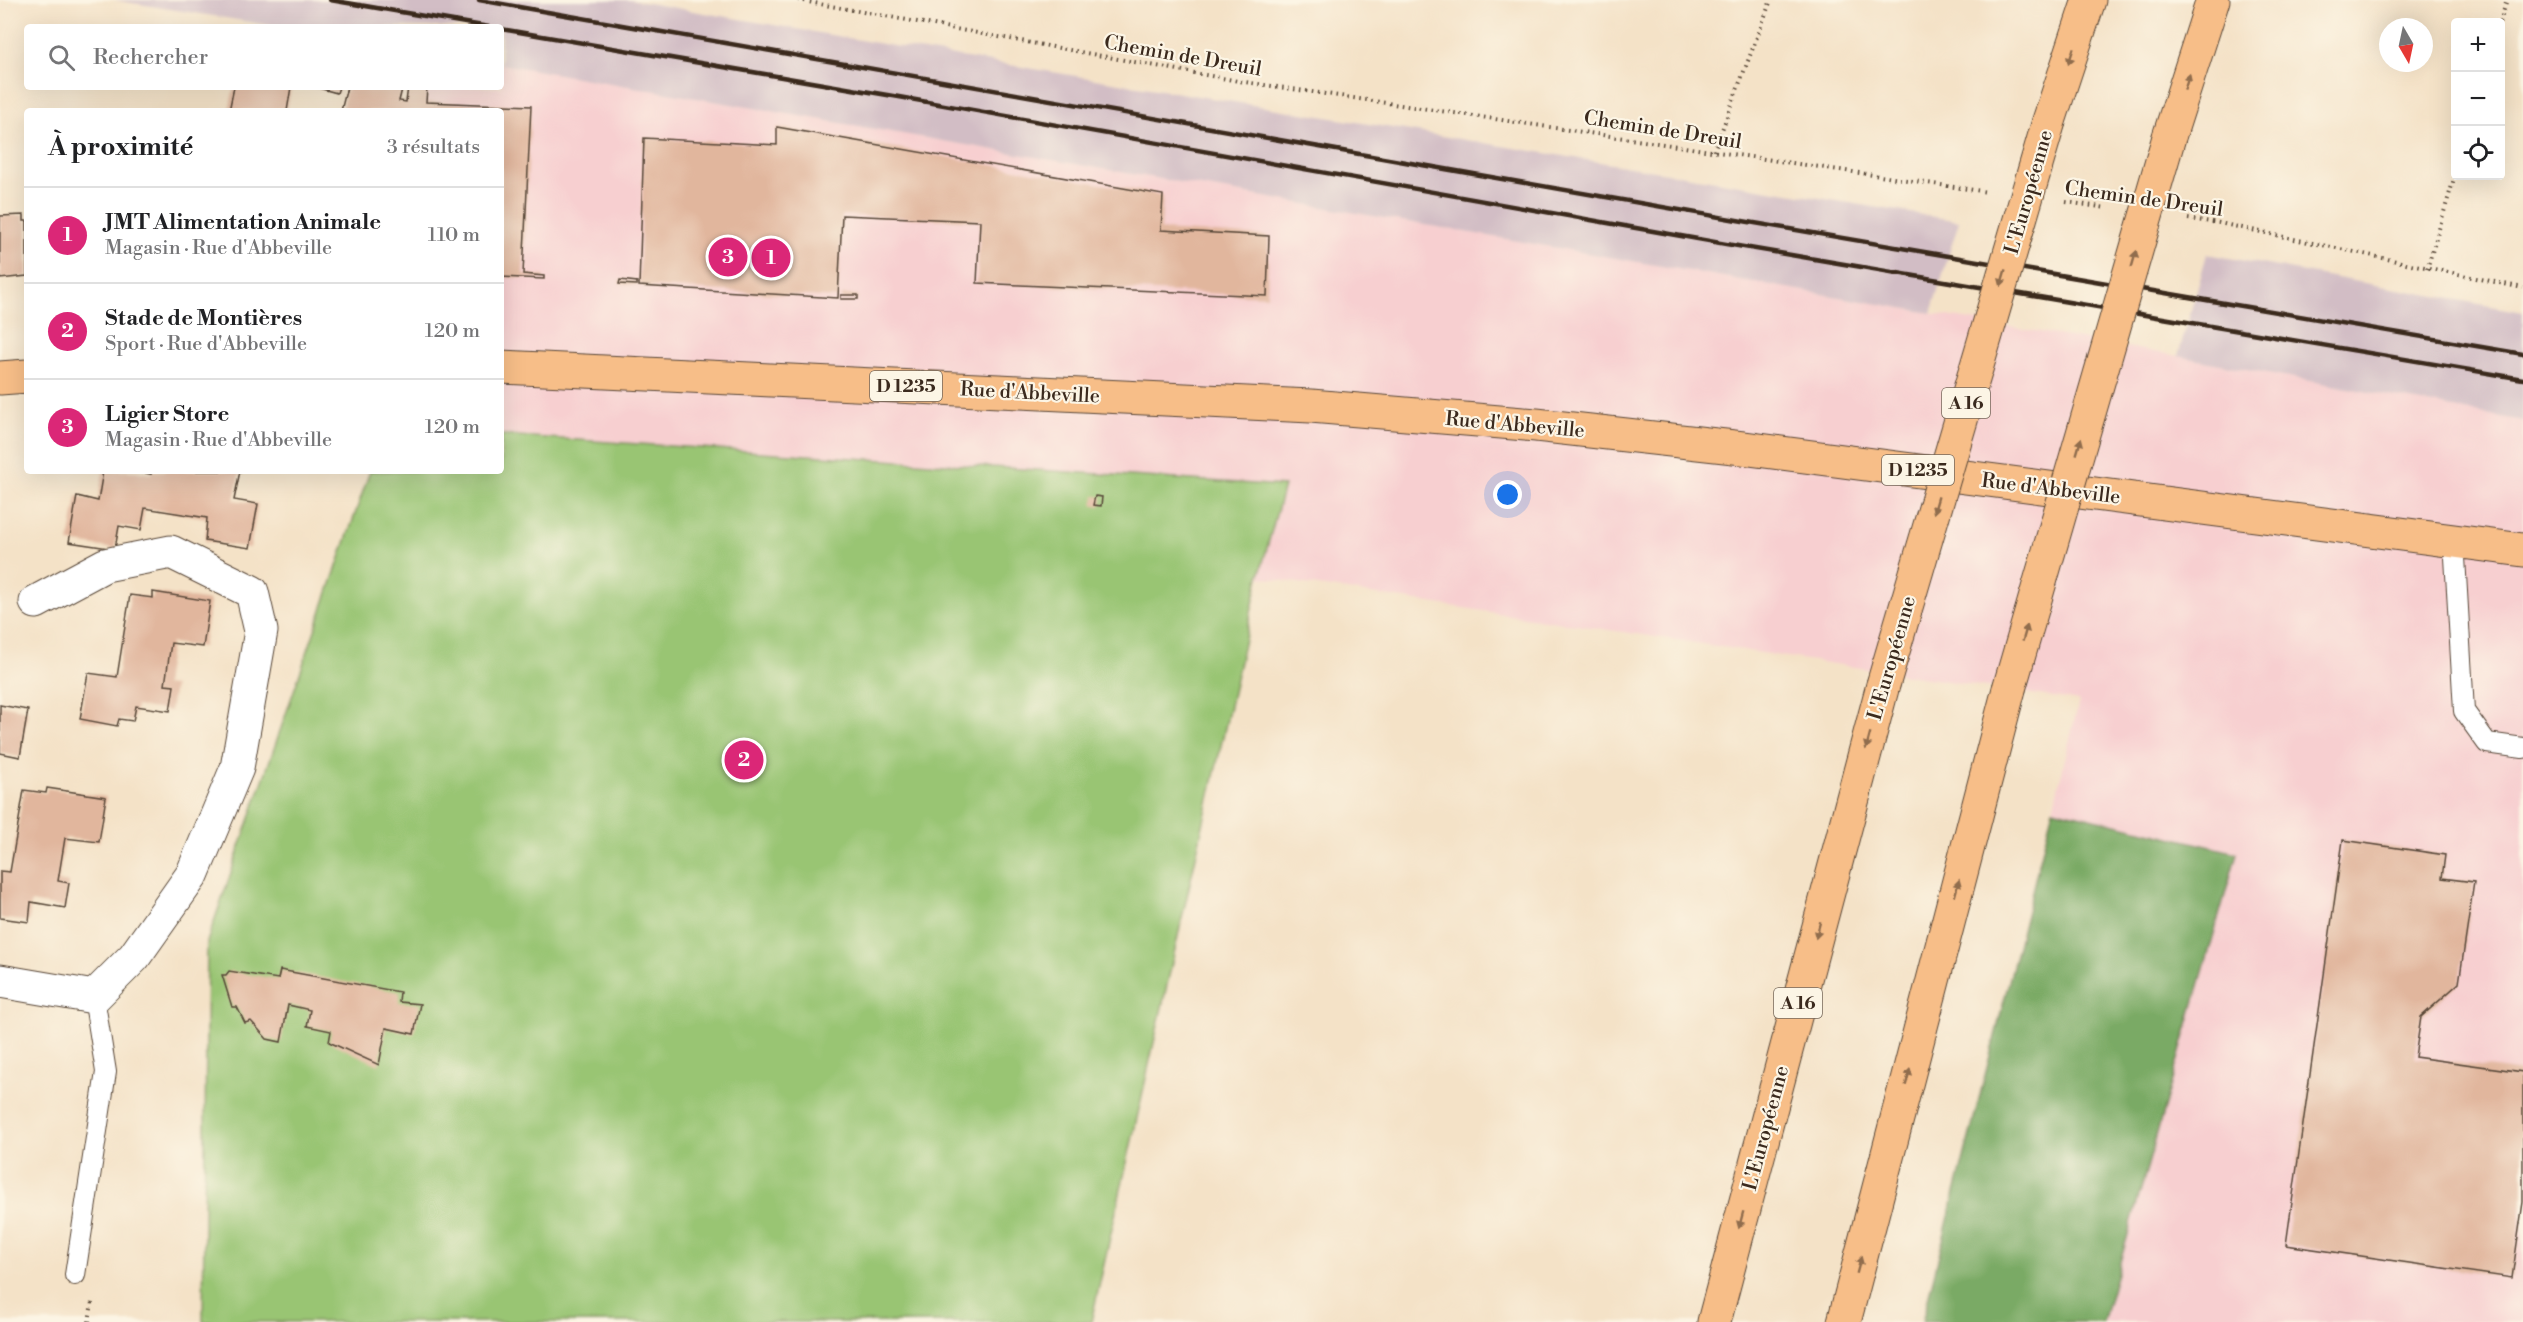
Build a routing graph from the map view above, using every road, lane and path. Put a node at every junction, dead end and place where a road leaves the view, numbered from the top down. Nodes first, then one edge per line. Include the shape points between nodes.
1 (798, 0) edge
2 (1771, 0) edge
3 (2089, 0) edge
4 (2213, 0) edge
5 (2507, 0) edge
6 (2501, 18) edge
7 (1714, 151) junction
8 (2454, 180) edge
9 (1996, 193) dead end
10 (2055, 201) dead end
11 (2113, 209) dead end
12 (2184, 218) dead end
13 (2427, 268) junction
14 (2523, 288) edge
15 (504, 367) edge
16 (24, 376) edge
17 (0, 378) edge
18 (2454, 540) junction
19 (2523, 550) edge
20 (36, 602) dead end
21 (2523, 748) edge
22 (0, 981) edge
23 (94, 996) junction
24 (75, 1275) dead end
25 (1714, 1322) edge
26 (1844, 1322) edge

1 - 7 path, Chemin de Dreuil via 1238,81
2 - 7 path
3 -> 25 main road, L'Européenne / A 16, bridge via 2049,121 1883,685
26 -> 4 main road, bridge via 2009,689 2169,137
5 - 6 path
7 - 9 path, Chemin de Dreuil
8 - 13 path
10 - 11 path, Chemin de Dreuil
12 - 13 path, Chemin de Dreuil
13 - 14 path, Chemin de Dreuil
15 - 18 main road, Rue d'Abbeville / D 1235 via 1311,406 1536,425
16 - 17 main road
18 - 19 main road, Rue d'Abbeville / D 1235
18 - 21 lane via 2464,711 2487,743
20 - 23 street via 105,565 171,552 252,592 261,632 237,768 192,875 134,957
22 - 23 street
23 - 24 lane via 106,1072

